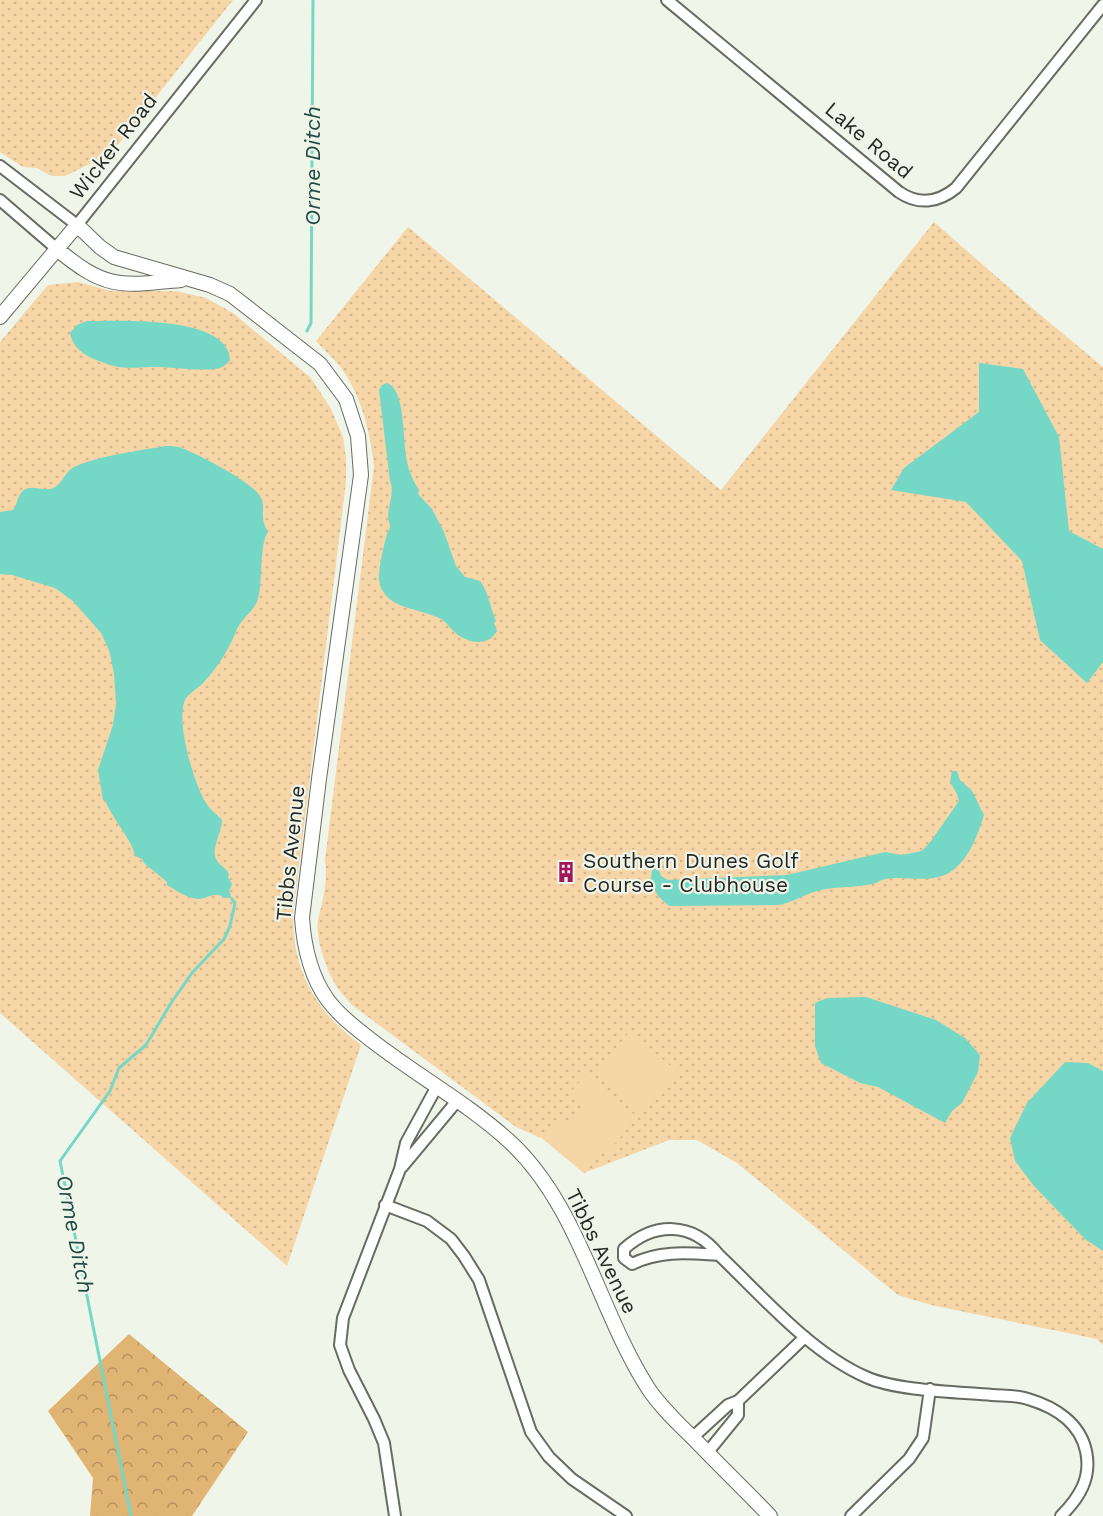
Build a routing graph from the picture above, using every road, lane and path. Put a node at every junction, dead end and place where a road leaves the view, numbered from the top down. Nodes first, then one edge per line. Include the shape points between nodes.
1 (256, 0) edge
2 (667, 0) edge
3 (1103, 5) edge
4 (0, 166) edge
5 (0, 200) edge
6 (77, 225) junction
7 (57, 249) junction
8 (189, 279) junction
9 (0, 317) edge
10 (436, 1088) junction
11 (457, 1101) junction
12 (400, 1169) junction
13 (385, 1205) junction
14 (719, 1255) junction
15 (805, 1337) junction
16 (930, 1389) junction
17 (738, 1401) junction
18 (692, 1438) junction
19 (707, 1453) junction
20 (395, 1516) edge
21 (626, 1516) edge
22 (770, 1516) edge
23 (851, 1516) edge
24 (1061, 1516) edge

1 - 6 street, Wicker Road
2 - 3 street, Lake Road via 899,192 927,201 948,195 956,188
4 - 6 street, Tibbs Avenue
5 - 7 street, Tibbs Avenue
6 - 7 street, Wicker Road
6 - 8 street, Tibbs Avenue via 114,257
7 - 8 street, Tibbs Avenue via 79,267 110,282 126,285
7 - 9 street, Wicker Road
8 - 10 street, Tibbs Avenue via 230,294 320,364 346,399 358,436 361,475 319,779 302,918 303,939 317,983 340,1015
10 - 11 street, Tibbs Avenue
10 - 12 street via 406,1143
11 - 12 street
11 - 18 street, Tibbs Avenue via 510,1142 536,1172 558,1205 649,1389
12 - 13 street
13 - 20 street via 343,1318 340,1345 384,1443
13 - 21 street via 427,1221 451,1239 479,1280 531,1432 572,1479
14 - 14 street via 709,1242 690,1232 666,1228 637,1237 624,1249 624,1258 632,1264 674,1252
14 - 15 street
15 - 16 street via 842,1365 868,1378
15 - 17 street
16 - 23 street via 923,1438 909,1459
16 - 24 street via 1027,1398 1069,1420 1084,1443 1085,1482 1076,1500
17 - 18 street via 728,1405
17 - 19 street via 738,1414
18 - 19 street, Tibbs Avenue
19 - 22 street, Tibbs Avenue

